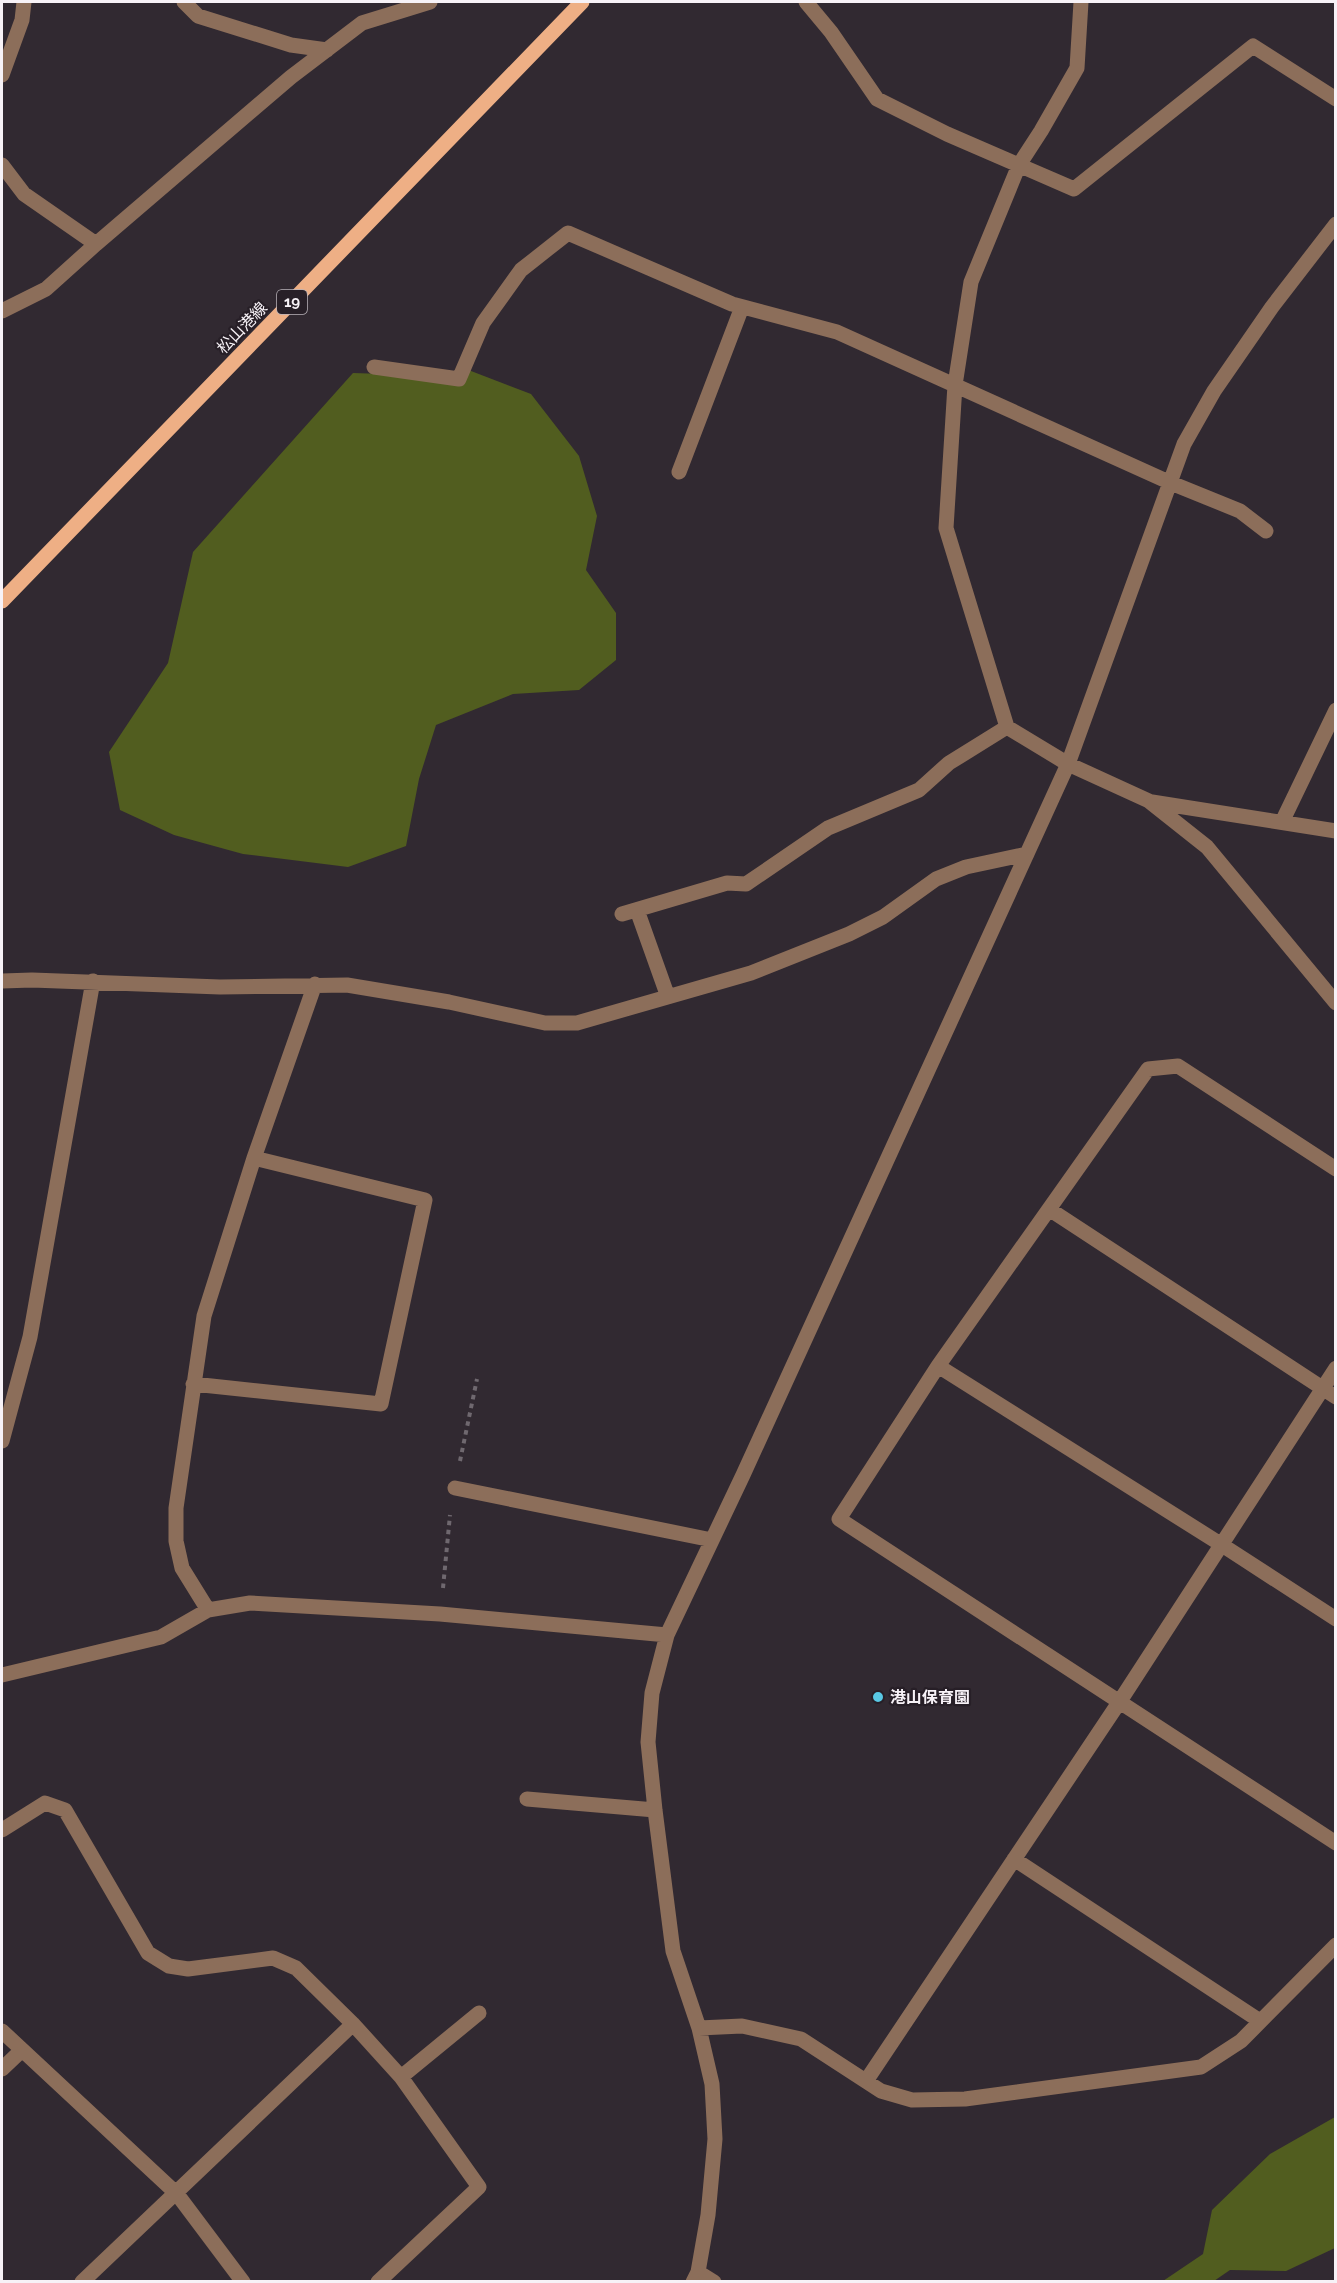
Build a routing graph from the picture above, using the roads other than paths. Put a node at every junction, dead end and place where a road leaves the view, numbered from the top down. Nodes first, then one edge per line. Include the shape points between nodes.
1 (24, 2) edge
2 (184, 2) edge
3 (430, 2) edge
4 (582, 2) edge
5 (806, 2) edge
6 (1081, 2) edge
7 (386, 8) edge
8 (327, 50) junction
9 (2, 75) edge
10 (1335, 99) edge
11 (2, 165) edge
12 (1019, 165) junction
13 (1335, 224) edge
14 (96, 244) junction
15 (742, 307) junction
16 (2, 311) edge
17 (374, 367) dead end
18 (955, 385) junction
19 (679, 472) dead end
20 (1171, 483) junction
21 (1266, 531) dead end
22 (2, 601) edge
23 (1335, 710) edge
24 (1007, 727) junction
25 (1068, 764) junction
26 (1149, 801) junction
27 (1282, 822) junction
28 (1335, 831) edge
29 (1027, 854) junction
30 (2, 981) edge
31 (93, 981) junction
32 (315, 984) junction
33 (669, 997) junction
34 (1335, 1003) edge
35 (254, 1158) junction
36 (1335, 1169) edge
37 (1048, 1209) junction
38 (938, 1366) junction
39 (1335, 1368) edge
40 (9, 1383) edge
41 (193, 1384) junction
42 (1322, 1388) junction
43 (1335, 1397) edge
44 (2, 1440) edge
45 (455, 1488) dead end
46 (712, 1540) junction
47 (1222, 1545) junction
48 (208, 1610) junction
49 (1335, 1619) edge
50 (667, 1635) junction
51 (2, 1675) edge
52 (1120, 1701) junction
53 (527, 1799) dead end
54 (655, 1810) junction
55 (2, 1830) edge
56 (1335, 1844) edge
57 (1014, 1859) junction
58 (1335, 1945) edge
59 (479, 2013) dead end
60 (1260, 2021) junction
61 (353, 2024) junction
62 (699, 2028) junction
63 (2, 2031) edge
64 (22, 2050) junction
65 (2, 2069) edge
66 (401, 2077) junction
67 (866, 2082) junction
68 (177, 2194) junction
69 (695, 2277) edge
70 (82, 2282) edge
71 (243, 2282) edge
72 (378, 2282) edge
73 (714, 2282) edge

1 - 9 street via 22,20
2 - 8 street via 198,16 291,45
3 - 7 street
4 - 22 main road, 松山港線 / 19
5 - 12 street via 877,99
6 - 12 street via 1077,69
7 - 8 street
8 - 14 street
10 - 12 street via 1253,46 1074,189
11 - 14 street via 24,194
12 - 18 street via 971,282
13 - 20 street via 1214,391 1184,444
14 - 16 street via 46,289
15 - 17 street via 568,234 521,270 483,323 459,379
15 - 18 street via 837,332
15 - 19 street
18 - 20 street
18 - 24 street via 946,528
20 - 21 street via 1240,511
20 - 25 street
23 - 27 street
24 - 25 street
24 - 33 street via 949,763 919,790 828,828 746,884 727,883 629,912
25 - 26 street
25 - 29 street
26 - 27 street
26 - 34 street via 1207,847
27 - 28 street
29 - 33 street via 966,867 936,879 883,917 849,934 751,973
29 - 46 street
30 - 31 street
31 - 32 street via 220,987
31 - 40 street via 30,1337
32 - 33 street via 358,986 560,1024 586,1021
32 - 35 street
35 - 41 street via 204,1316
35 - 41 street via 425,1200 381,1404
36 - 37 street via 1178,1066 1148,1069
37 - 38 street
37 - 42 street
38 - 47 street
38 - 52 street via 839,1519
39 - 42 street
40 - 44 street
41 - 48 street via 176,1508 176,1541 182,1568
42 - 43 street
42 - 47 street
45 - 46 street
46 - 50 street
47 - 49 street
47 - 52 street
48 - 50 street via 250,1603 440,1614
48 - 51 street via 161,1637
50 - 54 street via 652,1693 648,1742
52 - 56 street
52 - 57 street
53 - 54 street
54 - 62 street via 673,1951
55 - 61 street via 45,1803 65,1810 148,1953 169,1966 188,1969 273,1958 296,1968
57 - 60 street
57 - 67 street
58 - 60 street
59 - 66 street
60 - 67 street via 1241,2041 1201,2067 964,2099 912,2100
61 - 66 street
61 - 68 street
62 - 67 street via 742,2026 801,2039
62 - 69 street via 712,2084 715,2139 708,2215
63 - 64 street
64 - 65 street
64 - 68 street
66 - 72 street via 479,2187
68 - 70 street
68 - 71 street
69 - 73 street

